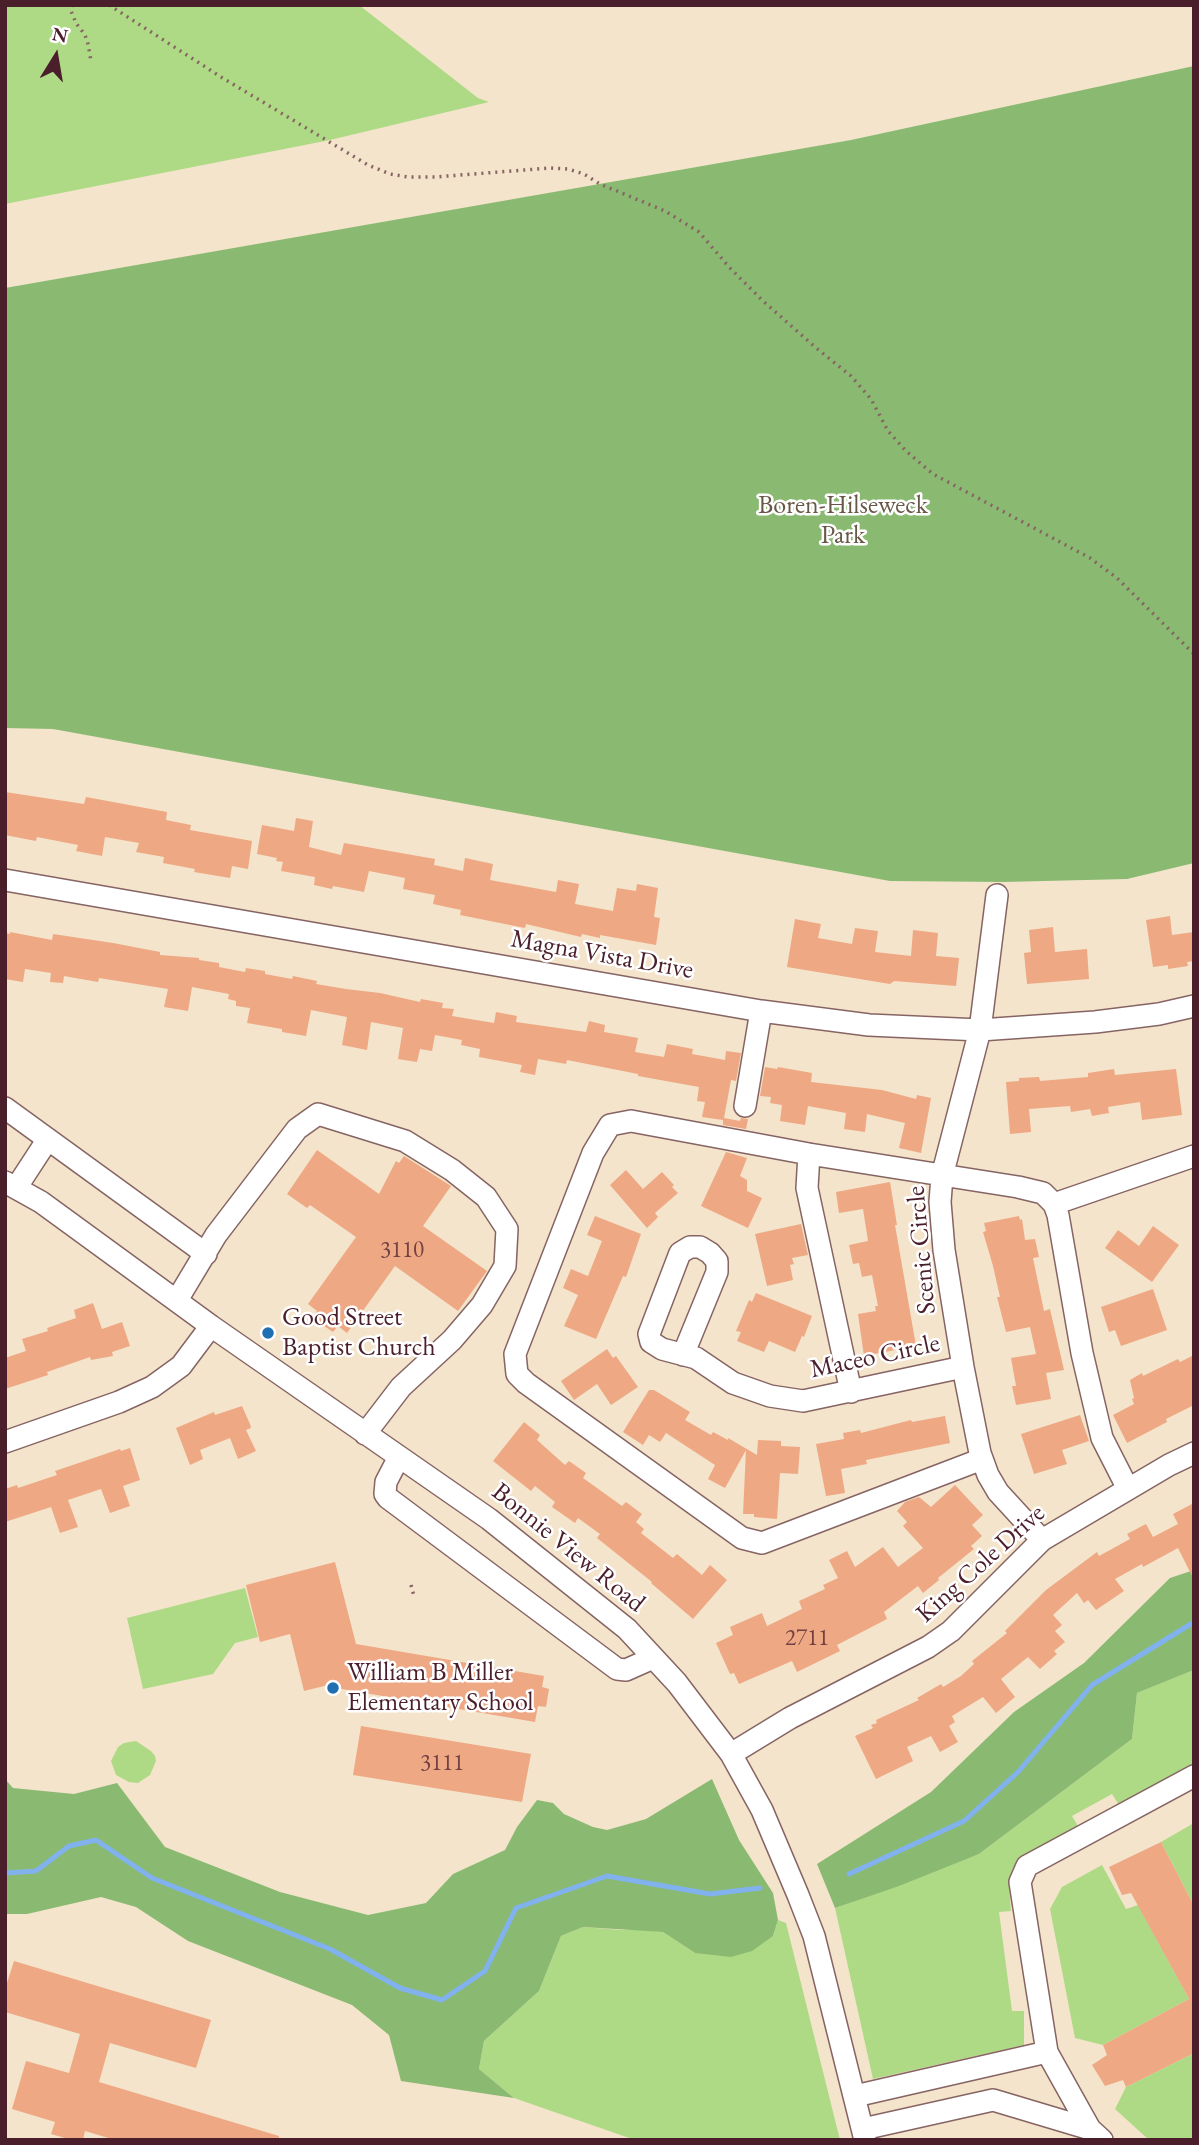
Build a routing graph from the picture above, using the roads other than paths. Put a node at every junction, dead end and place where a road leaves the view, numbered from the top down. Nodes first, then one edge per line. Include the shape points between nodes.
1 (5, 880) edge
2 (997, 895) dead end
3 (1194, 1006) edge
4 (761, 1011) junction
5 (980, 1030) junction
6 (745, 1106) dead end
7 (5, 1108) edge
8 (48, 1139) junction
9 (809, 1154) junction
10 (1194, 1156) edge
11 (942, 1176) junction
12 (10, 1185) edge
13 (1054, 1204) junction
14 (206, 1254) junction
15 (177, 1300) junction
16 (211, 1326) junction
17 (683, 1355) junction
18 (963, 1367) junction
19 (851, 1392) junction
20 (365, 1433) junction
21 (5, 1442) edge
22 (1194, 1453) edge
23 (399, 1457) junction
24 (982, 1459) junction
25 (1128, 1489) junction
26 (1042, 1540) junction
27 (653, 1658) junction
28 (731, 1754) junction
29 (1194, 1776) edge
30 (1047, 2052) junction
31 (944, 2075) junction
32 (855, 2096) junction
33 (953, 2109) junction
34 (1096, 2134) edge
35 (864, 2135) edge

1 - 4 street, Magna Vista Drive
2 - 5 street, Scenic Circle
3 - 5 street, Magna Vista Drive via 1096,1022
4 - 5 street, Magna Vista Drive via 869,1025
4 - 6 street
5 - 11 street, Scenic Circle
7 - 8 street
8 - 12 street
8 - 14 street
9 - 11 street
9 - 19 street via 807,1188
9 - 24 street via 631,1121 610,1125 593,1153 532,1306 515,1354 517,1374 742,1538 762,1543
10 - 13 street
11 - 13 street via 1043,1193
11 - 18 street, Scenic Circle via 944,1250
12 - 15 street, Bonnie View Road via 41,1202
13 - 25 street via 1102,1438
14 - 15 street
14 - 20 street via 297,1129 318,1114 405,1141 486,1197 506,1229 505,1266 482,1305 401,1387
15 - 16 street, Bonnie View Road
16 - 20 street, Bonnie View Road
16 - 21 street via 181,1366 152,1387
17 - 17 street, Maceo Circle via 717,1272 717,1261 700,1247 680,1253 649,1334 651,1342 662,1349
17 - 19 street, Maceo Circle via 696,1358 733,1383 770,1396 803,1401
18 - 19 street, Maceo Circle
18 - 24 street, Scenic Circle
20 - 23 street, Bonnie View Road
22 - 25 street, King Cole Drive
23 - 27 street, Bonnie View Road via 500,1527 627,1629
23 - 27 street via 386,1482 388,1498 617,1668 626,1670
24 - 26 street, Scenic Circle via 998,1492
25 - 26 street, King Cole Drive
26 - 28 street, King Cole Drive via 951,1631 928,1647
27 - 28 street, Bonnie View Road
28 - 32 street, Bonnie View Road via 762,1810 814,1936
29 - 30 street via 1027,1866 1020,1882
30 - 31 street
30 - 34 street
31 - 32 street
31 - 33 street
32 - 35 street, Bonnie View Road
33 - 34 street via 993,2100
33 - 35 street

